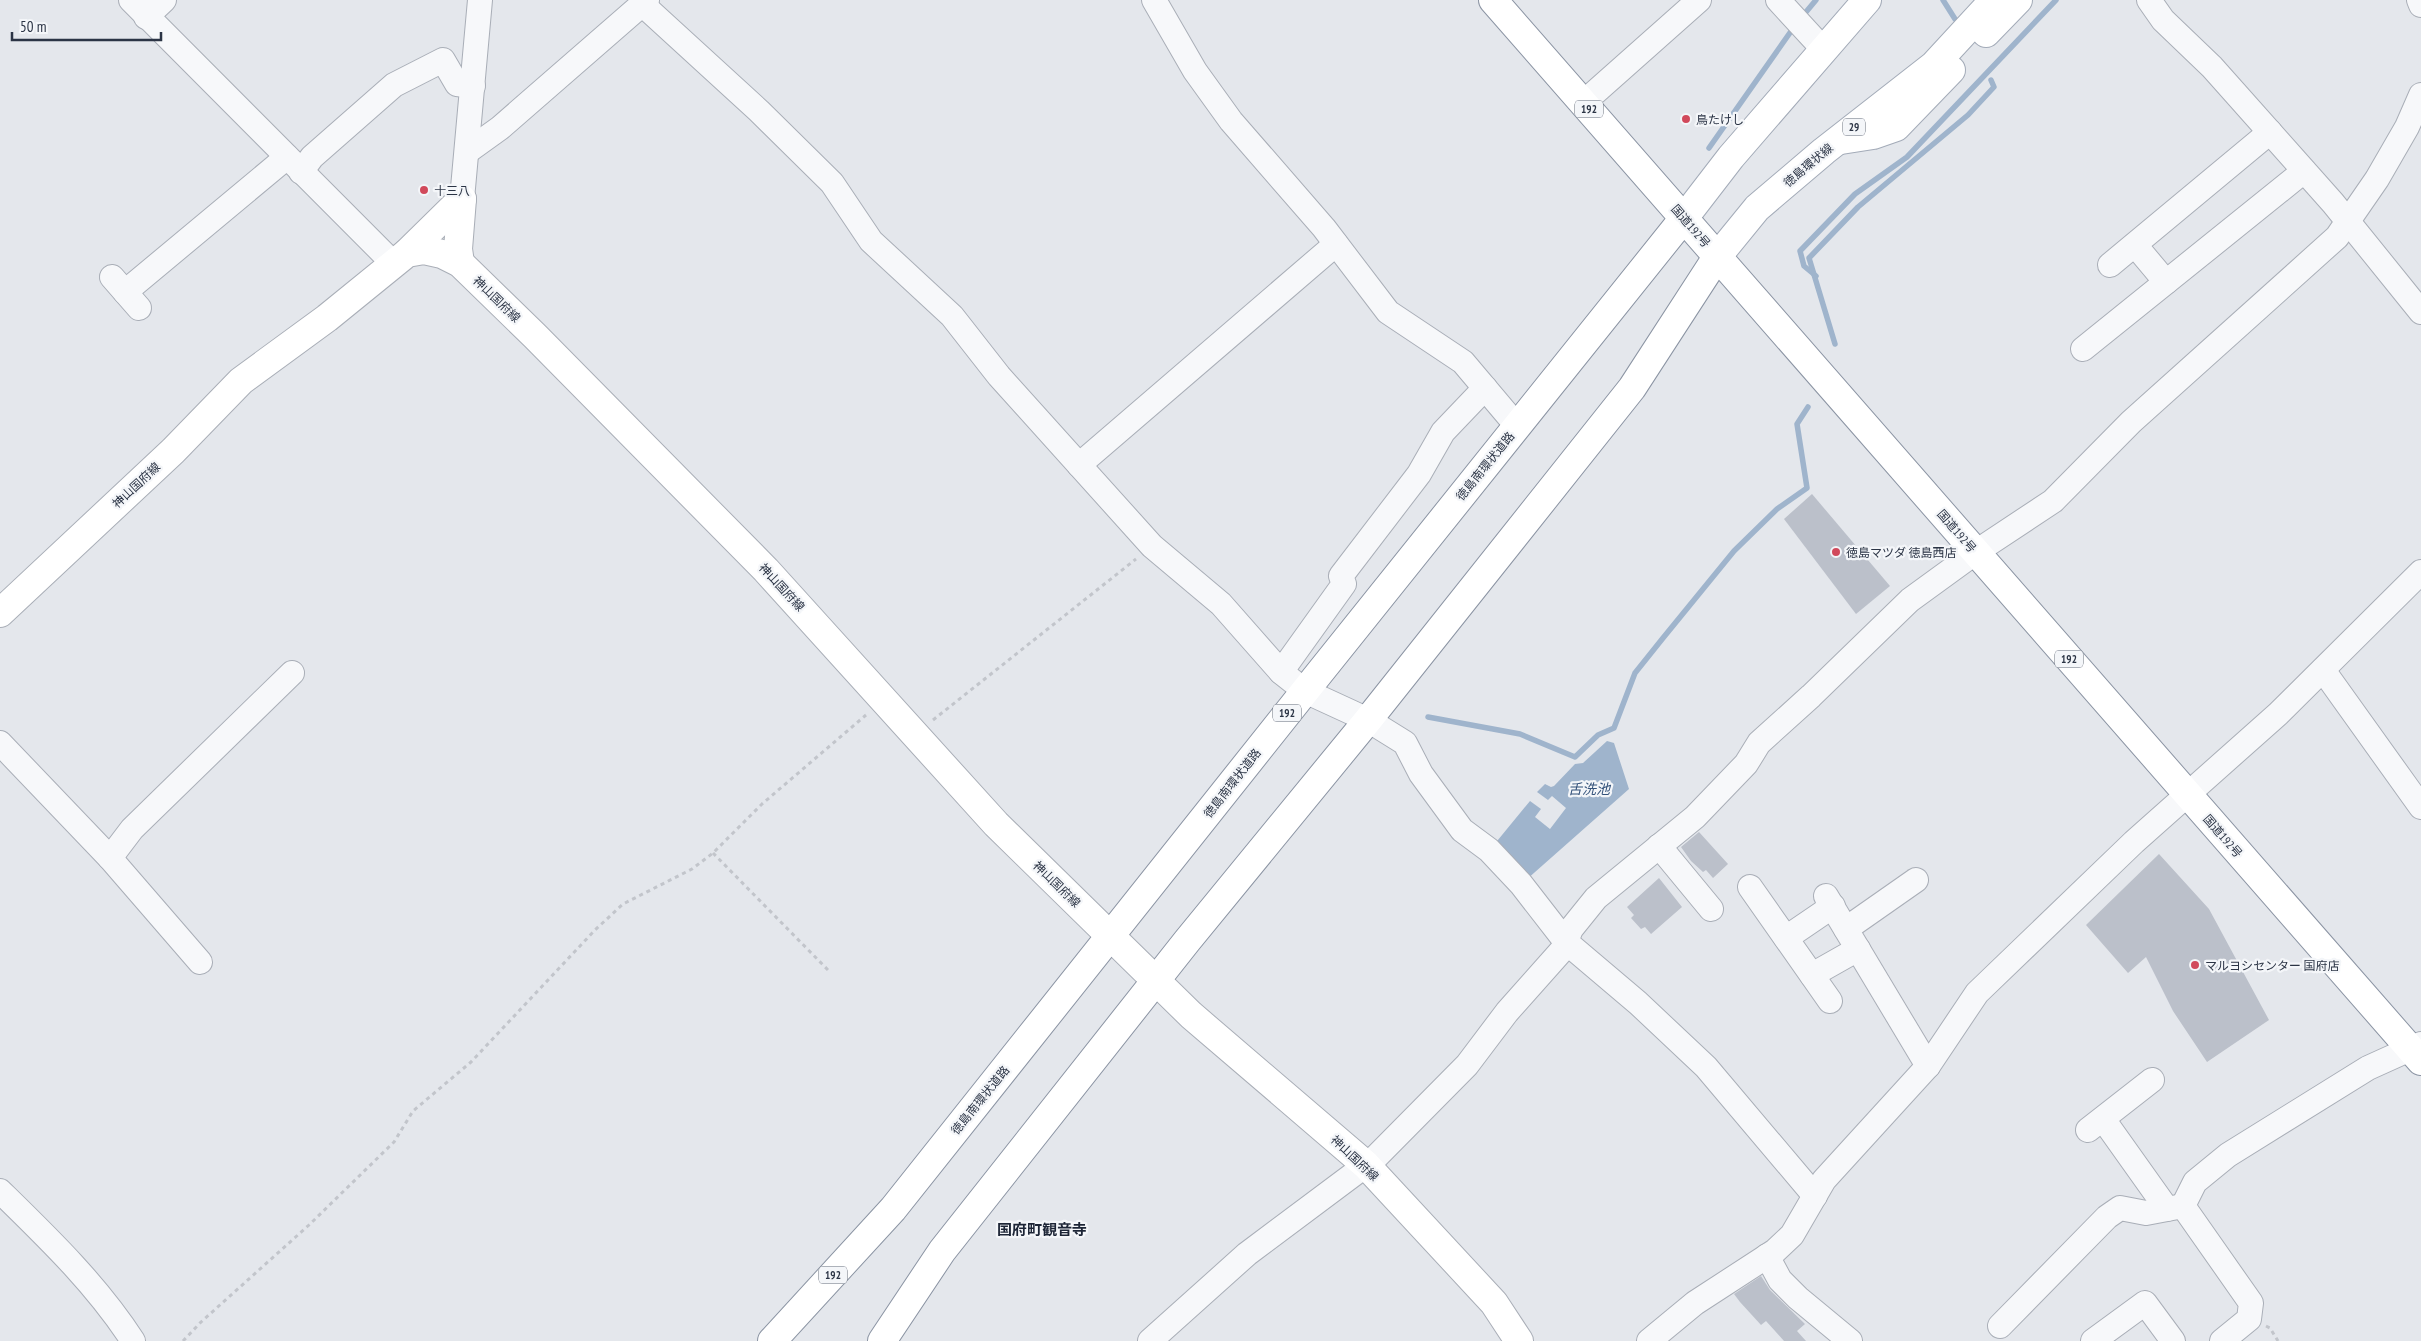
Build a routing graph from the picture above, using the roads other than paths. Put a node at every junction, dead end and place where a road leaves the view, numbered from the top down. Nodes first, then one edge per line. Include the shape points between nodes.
1 (164, 0) edge
2 (480, 0) edge
3 (1154, 0) edge
4 (1493, 0) edge
5 (1699, 0) edge
6 (1778, 0) edge
7 (1847, 0) edge
8 (1867, 0) edge
9 (1994, 0) edge
10 (2018, 0) edge
11 (2149, 0) edge
12 (2419, 0) edge
13 (645, 2) edge
14 (2421, 5) edge
15 (138, 9) edge
16 (1824, 50) junction
17 (473, 86) junction
18 (2421, 95) edge
19 (1583, 103) junction
20 (2270, 132) junction
21 (1837, 141) junction
22 (468, 151) junction
23 (294, 165) junction
24 (2304, 171) junction
25 (462, 199) junction
26 (1684, 218) junction
27 (2347, 221) junction
28 (1336, 244) junction
29 (2134, 245) junction
30 (1717, 257) junction
31 (400, 258) junction
32 (460, 263) junction
33 (2110, 266) dead end
34 (2166, 282) junction
35 (125, 292) dead end
36 (2421, 312) edge
37 (2084, 349) dead end
38 (1485, 388) junction
39 (1517, 426) junction
40 (1079, 465) junction
41 (1976, 552) junction
42 (2421, 572) edge
43 (0, 613) edge
44 (2323, 670) junction
45 (1281, 672) junction
46 (292, 673) dead end
47 (1305, 691) junction
48 (1368, 720) junction
49 (0, 744) edge
50 (2414, 780) edge
51 (2185, 794) junction
52 (2421, 807) edge
53 (1659, 846) junction
54 (110, 858) junction
55 (1916, 880) dead end
56 (1750, 887) dead end
57 (1711, 909) dead end
58 (1111, 936) junction
59 (1786, 938) junction
60 (1852, 939) junction
61 (1566, 942) junction
62 (200, 962) dead end
63 (1812, 975) junction
64 (1156, 981) junction
65 (1830, 1002) dead end
66 (2417, 1051) edge
67 (1928, 1066) junction
68 (2152, 1080) dead end
69 (1366, 1165) junction
70 (0, 1191) edge
71 (1815, 1196) junction
72 (2175, 1208) junction
73 (1767, 1256) junction
74 (2000, 1326) dead end
75 (133, 1341) edge
76 (772, 1341) edge
77 (882, 1341) edge
78 (1150, 1341) edge
79 (1519, 1341) edge
80 (1649, 1341) edge
81 (1850, 1341) edge
82 (2093, 1341) edge
83 (2173, 1341) edge
84 (2222, 1341) edge

1 - 15 street
2 - 17 street
3 - 28 street via 1195,72 1231,122
4 - 19 main road, 国道192号 / 192
5 - 19 street
6 - 16 street
7 - 16 main road
8 - 16 main road
9 - 21 main road, 徳島環状線 / 29 via 1934,65
10 - 21 main road via 1896,127
11 - 20 street via 2163,20 2212,67
12 - 14 street
13 - 22 street via 500,128
13 - 40 street via 832,183 871,241 952,316 999,376
15 - 23 street
16 - 26 main road via 1731,157
17 - 22 street
17 - 23 street via 457,84 443,60 394,85 312,157
18 - 27 street via 2377,179
19 - 26 main road, 国道192号 / 192
20 - 24 street
20 - 29 street
21 - 30 main road, 徳島環状線 / 29 via 1757,208
22 - 25 street
23 - 31 street
23 - 35 street
24 - 27 street
24 - 34 street
25 - 31 main road
25 - 32 main road
26 - 30 main road, 国道192号 / 192
26 - 39 main road, 徳島南環状道路 / 192
27 - 36 street
27 - 41 street via 2337,237 2131,422 2053,501
28 - 38 street via 1388,312 1462,362
28 - 40 street
29 - 33 street
29 - 34 street
30 - 41 main road, 国道192号 / 192
30 - 48 main road via 1632,388
31 - 32 main road, 神山国府線 via 424,250
31 - 43 main road, 神山国府線 via 327,318 241,381 173,450
32 - 58 main road, 神山国府線 via 766,570 996,824
34 - 37 street
38 - 39 street
38 - 45 street via 1443,432 1419,474 1340,576 1344,584
39 - 47 main road, 徳島南環状道路 / 192
40 - 45 street via 1152,546 1221,604
41 - 51 main road, 国道192号 / 192
41 - 53 street via 1910,600 1759,743 1746,764 1695,817
42 - 44 street
44 - 50 street
44 - 51 street via 2278,714
45 - 47 street
46 - 54 street via 132,828
47 - 48 street
47 - 58 main road, 徳島南環状道路 / 192
48 - 61 street via 1405,742 1421,774 1462,830 1496,857
48 - 64 main road
49 - 54 street
50 - 52 street
51 - 66 main road, 国道192号 / 192
51 - 67 street via 1977,993
53 - 57 street
53 - 61 street via 1596,898 1571,929
54 - 62 street
55 - 60 street
56 - 59 street
58 - 64 main road, 神山国府線
58 - 76 main road, 徳島南環状道路 / 192 via 893,1209
59 - 60 street via 1830,901
59 - 63 street
60 - 63 street
60 - 67 street
61 - 69 street via 1467,1066
61 - 71 street via 1706,1067
63 - 65 street
64 - 69 main road, 神山国府線 via 1191,1015
64 - 77 main road via 942,1251
66 - 72 street via 2368,1068 2228,1155 2195,1182
67 - 71 street via 1824,1180
68 - 72 street via 2096,1124
69 - 78 street via 1247,1254
69 - 79 main road, 神山国府線 via 1494,1303
70 - 75 street via 69,1259
71 - 73 street via 1792,1235
72 - 74 street via 2146,1213 2120,1208 2107,1217
72 - 84 street via 2251,1303 2249,1318
73 - 80 street via 1695,1303
73 - 81 street via 1780,1280
82 - 83 street via 2145,1303

